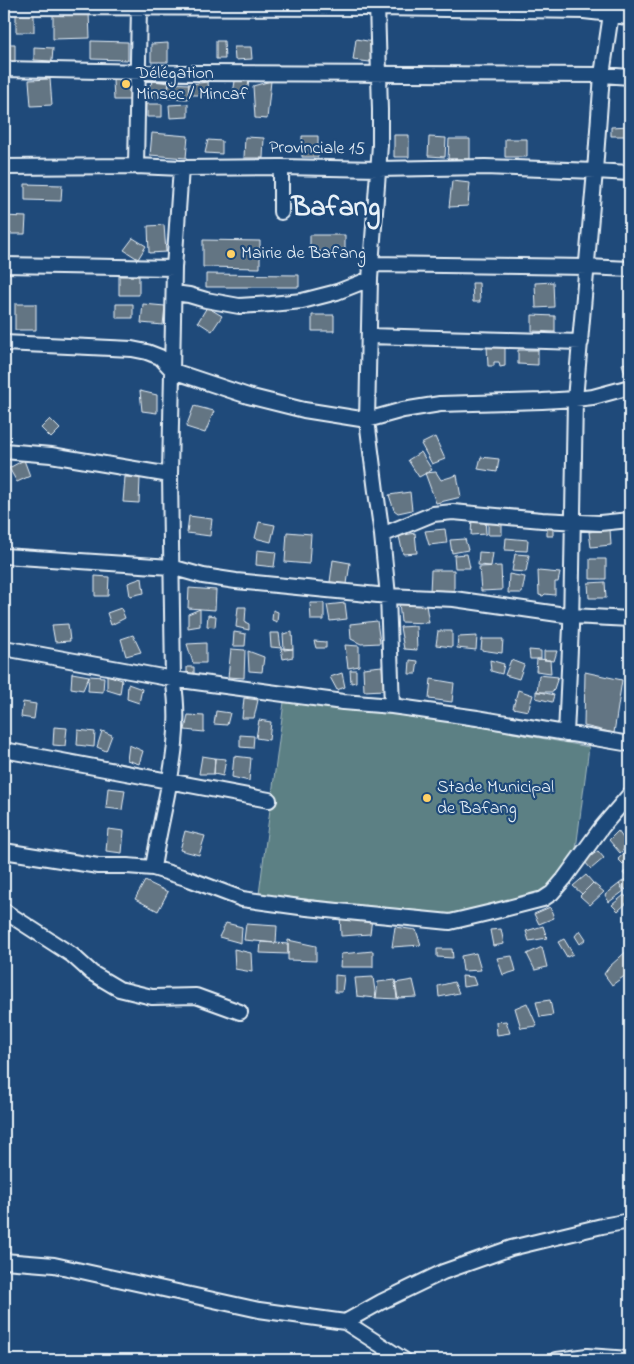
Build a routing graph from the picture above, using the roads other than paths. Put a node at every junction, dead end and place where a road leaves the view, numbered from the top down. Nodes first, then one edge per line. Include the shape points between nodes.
1 (377, 6) edge
2 (4, 7) edge
3 (139, 7) junction
4 (613, 9) edge
5 (630, 18) edge
6 (4, 69) edge
7 (137, 72) junction
8 (378, 74) junction
9 (602, 75) junction
10 (630, 77) edge
11 (136, 166) junction
12 (4, 167) edge
13 (281, 167) junction
14 (181, 168) junction
15 (378, 169) junction
16 (595, 170) junction
17 (630, 173) edge
18 (281, 212) dead end
19 (371, 264) junction
20 (4, 265) edge
21 (587, 267) junction
22 (174, 268) junction
23 (630, 269) edge
24 (370, 279) junction
25 (174, 293) junction
26 (369, 336) junction
27 (581, 342) junction
28 (4, 343) edge
29 (173, 371) junction
30 (630, 387) edge
31 (575, 399) junction
32 (367, 420) junction
33 (4, 451) edge
34 (170, 475) junction
35 (630, 520) edge
36 (574, 521) junction
37 (382, 535) junction
38 (4, 556) edge
39 (171, 567) junction
40 (388, 596) junction
41 (572, 616) junction
42 (630, 618) edge
43 (4, 648) edge
44 (173, 679) junction
45 (392, 706) junction
46 (566, 734) junction
47 (630, 744) edge
48 (4, 750) edge
49 (170, 781) junction
50 (630, 794) edge
51 (269, 800) dead end
52 (4, 851) edge
53 (153, 868) junction
54 (4, 910) edge
55 (240, 1012) dead end
56 (630, 1221) edge
57 (4, 1261) edge
58 (345, 1322) junction
59 (404, 1360) edge
60 (557, 1360) edge
61 (630, 1360) edge

1 - 3 street
1 - 4 street
1 - 8 street
2 - 3 street
3 - 7 street
4 - 5 street
4 - 9 street
6 - 7 street
7 - 8 street
7 - 11 street
8 - 9 street
8 - 15 street
9 - 10 street
9 - 16 street
11 - 12 street, Provinciale 15
11 - 14 street, Provinciale 15
13 - 14 street, Provinciale 15
13 - 15 street, Provinciale 15
13 - 18 street
14 - 22 street
15 - 16 street, Provinciale 15
15 - 19 street
16 - 17 street, Provinciale 15
16 - 21 street
19 - 21 street
19 - 24 street
20 - 22 street
21 - 23 street
21 - 27 street
22 - 25 street
24 - 25 street via 302,301 271,304 239,306
24 - 26 street
25 - 29 street
26 - 27 street
26 - 32 street
27 - 31 street
28 - 29 street via 132,349 160,357
29 - 32 street via 248,396 304,410
29 - 34 street
30 - 31 street
31 - 32 street via 440,404
31 - 36 street
32 - 37 street
33 - 34 street via 51,455
34 - 39 street
35 - 36 street
36 - 37 street via 453,512 433,514
36 - 41 street
37 - 40 street
38 - 39 street
39 - 40 street via 236,581
39 - 44 street
40 - 41 street via 454,599
40 - 45 street
41 - 42 street
41 - 46 street
43 - 44 street
44 - 45 street
44 - 49 street via 176,711
45 - 46 street
46 - 47 street
48 - 49 street
49 - 51 street
49 - 53 street
50 - 53 street via 552,893 543,899 450,922 242,899
52 - 53 street via 98,866
54 - 55 street via 119,989 152,997 196,996
56 - 58 street via 511,1248 443,1272
57 - 58 street via 54,1265 259,1310
58 - 59 street
60 - 61 street via 587,1356

